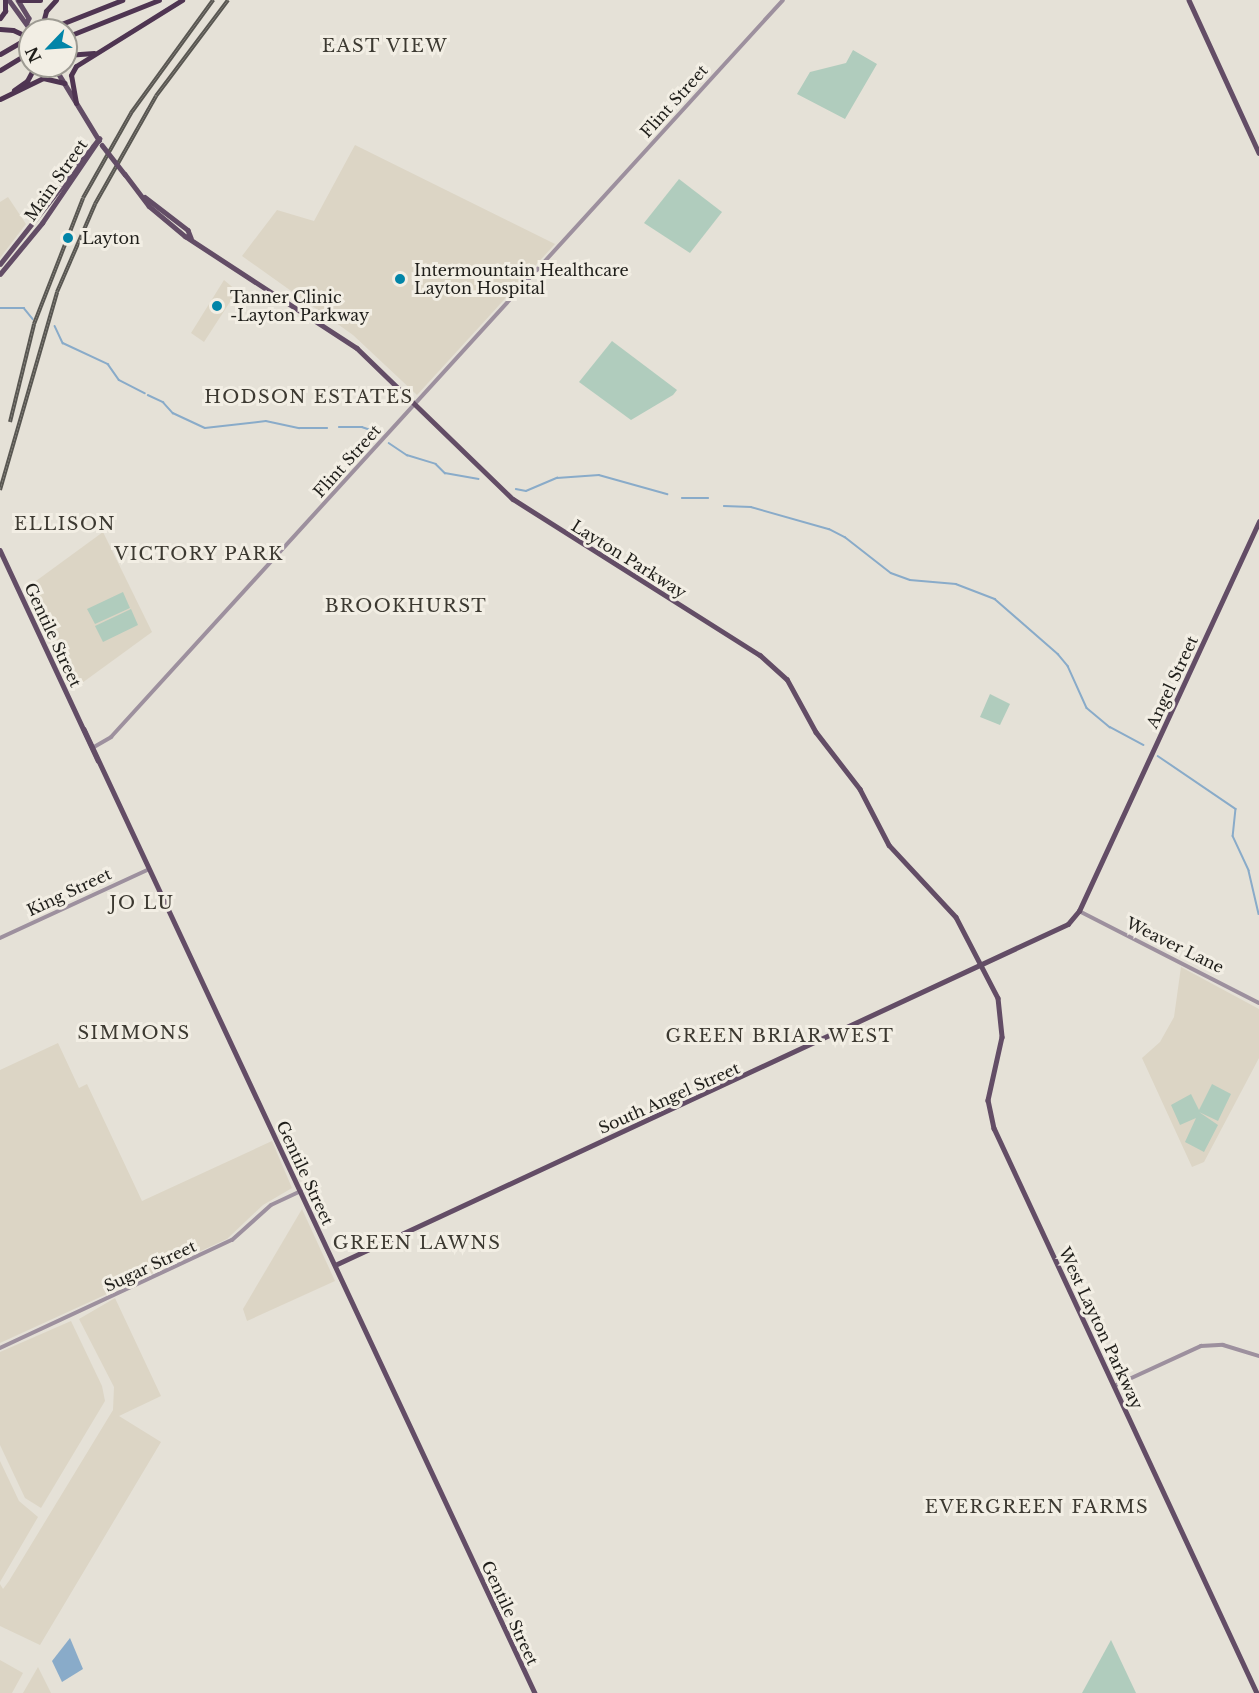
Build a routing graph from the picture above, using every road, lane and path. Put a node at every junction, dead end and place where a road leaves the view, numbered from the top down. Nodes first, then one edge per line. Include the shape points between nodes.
1 (7, 0) edge
2 (19, 0) edge
3 (40, 0) edge
4 (57, 0) edge
5 (122, 0) edge
6 (159, 0) edge
7 (182, 0) edge
8 (783, 0) edge
9 (1189, 0) edge
10 (0, 18) edge
11 (22, 18) edge
12 (29, 18) edge
13 (45, 18) edge
14 (75, 18) edge
15 (0, 29) edge
16 (18, 32) edge
17 (78, 32) edge
18 (18, 44) edge
19 (110, 46) junction
20 (0, 54) edge
21 (78, 55) edge
22 (18, 59) edge
23 (0, 70) edge
24 (27, 78) edge
25 (61, 78) edge
26 (64, 83) junction
27 (0, 99) edge
28 (76, 103) junction
29 (99, 139) junction
30 (1259, 153) edge
31 (0, 264) edge
32 (0, 274) edge
33 (416, 403) junction
34 (1259, 522) edge
35 (0, 550) edge
36 (84, 730) junction
37 (94, 747) junction
38 (98, 760) junction
39 (1106, 853) joint
40 (149, 869) junction
41 (1079, 912) junction
42 (0, 938) edge
43 (982, 965) junction
44 (1259, 1003) edge
45 (301, 1191) junction
46 (335, 1265) junction
47 (0, 1348) edge
48 (1259, 1356) edge
49 (1114, 1386) junction
50 (534, 1693) edge
51 (1257, 1693) edge

1 - 10 highway
1 - 11 main road
2 - 3 highway
2 - 12 main road
4 - 13 highway
5 - 14 highway
6 - 17 highway
7 - 19 highway
8 - 33 street, Flint Street
9 - 30 main road
15 - 16 highway, bridge
18 - 20 highway
19 - 21 highway
19 - 28 highway via 73,69
22 - 23 highway
24 - 27 highway
25 - 26 main road, Layton Parkway
26 - 27 highway via 43,78
26 - 28 main road, Layton Parkway
28 - 29 main road, Layton Parkway
29 - 31 main road, Main Street
29 - 32 main road, Main Street via 42,223
29 - 33 main road, Layton Parkway, bridge via 166,221 338,334
33 - 37 street, Flint Street via 111,737
33 - 43 main road, Layton Parkway via 513,499 777,668 794,689 816,732 860,789 886,840 956,917
34 - 39 main road, Angel Street
35 - 36 main road, Gentile Street
36 - 37 main road, Gentile Street
36 - 38 main road, Gentile Street
37 - 38 main road, Gentile Street
38 - 40 main road, Gentile Street
39 - 41 main road, South Angel Street
40 - 42 street, King Street
40 - 45 main road, Gentile Street
41 - 43 main road, South Angel Street via 1054,933
41 - 44 street, Weaver Lane
43 - 46 main road, South Angel Street
43 - 49 main road, West Layton Parkway via 998,998 1003,1025 990,1087 989,1113
45 - 46 main road, Gentile Street
45 - 47 street, Sugar Street via 271,1205 232,1240
46 - 50 main road, Gentile Street
48 - 49 street via 1223,1345 1202,1346
49 - 51 main road, West Layton Parkway

